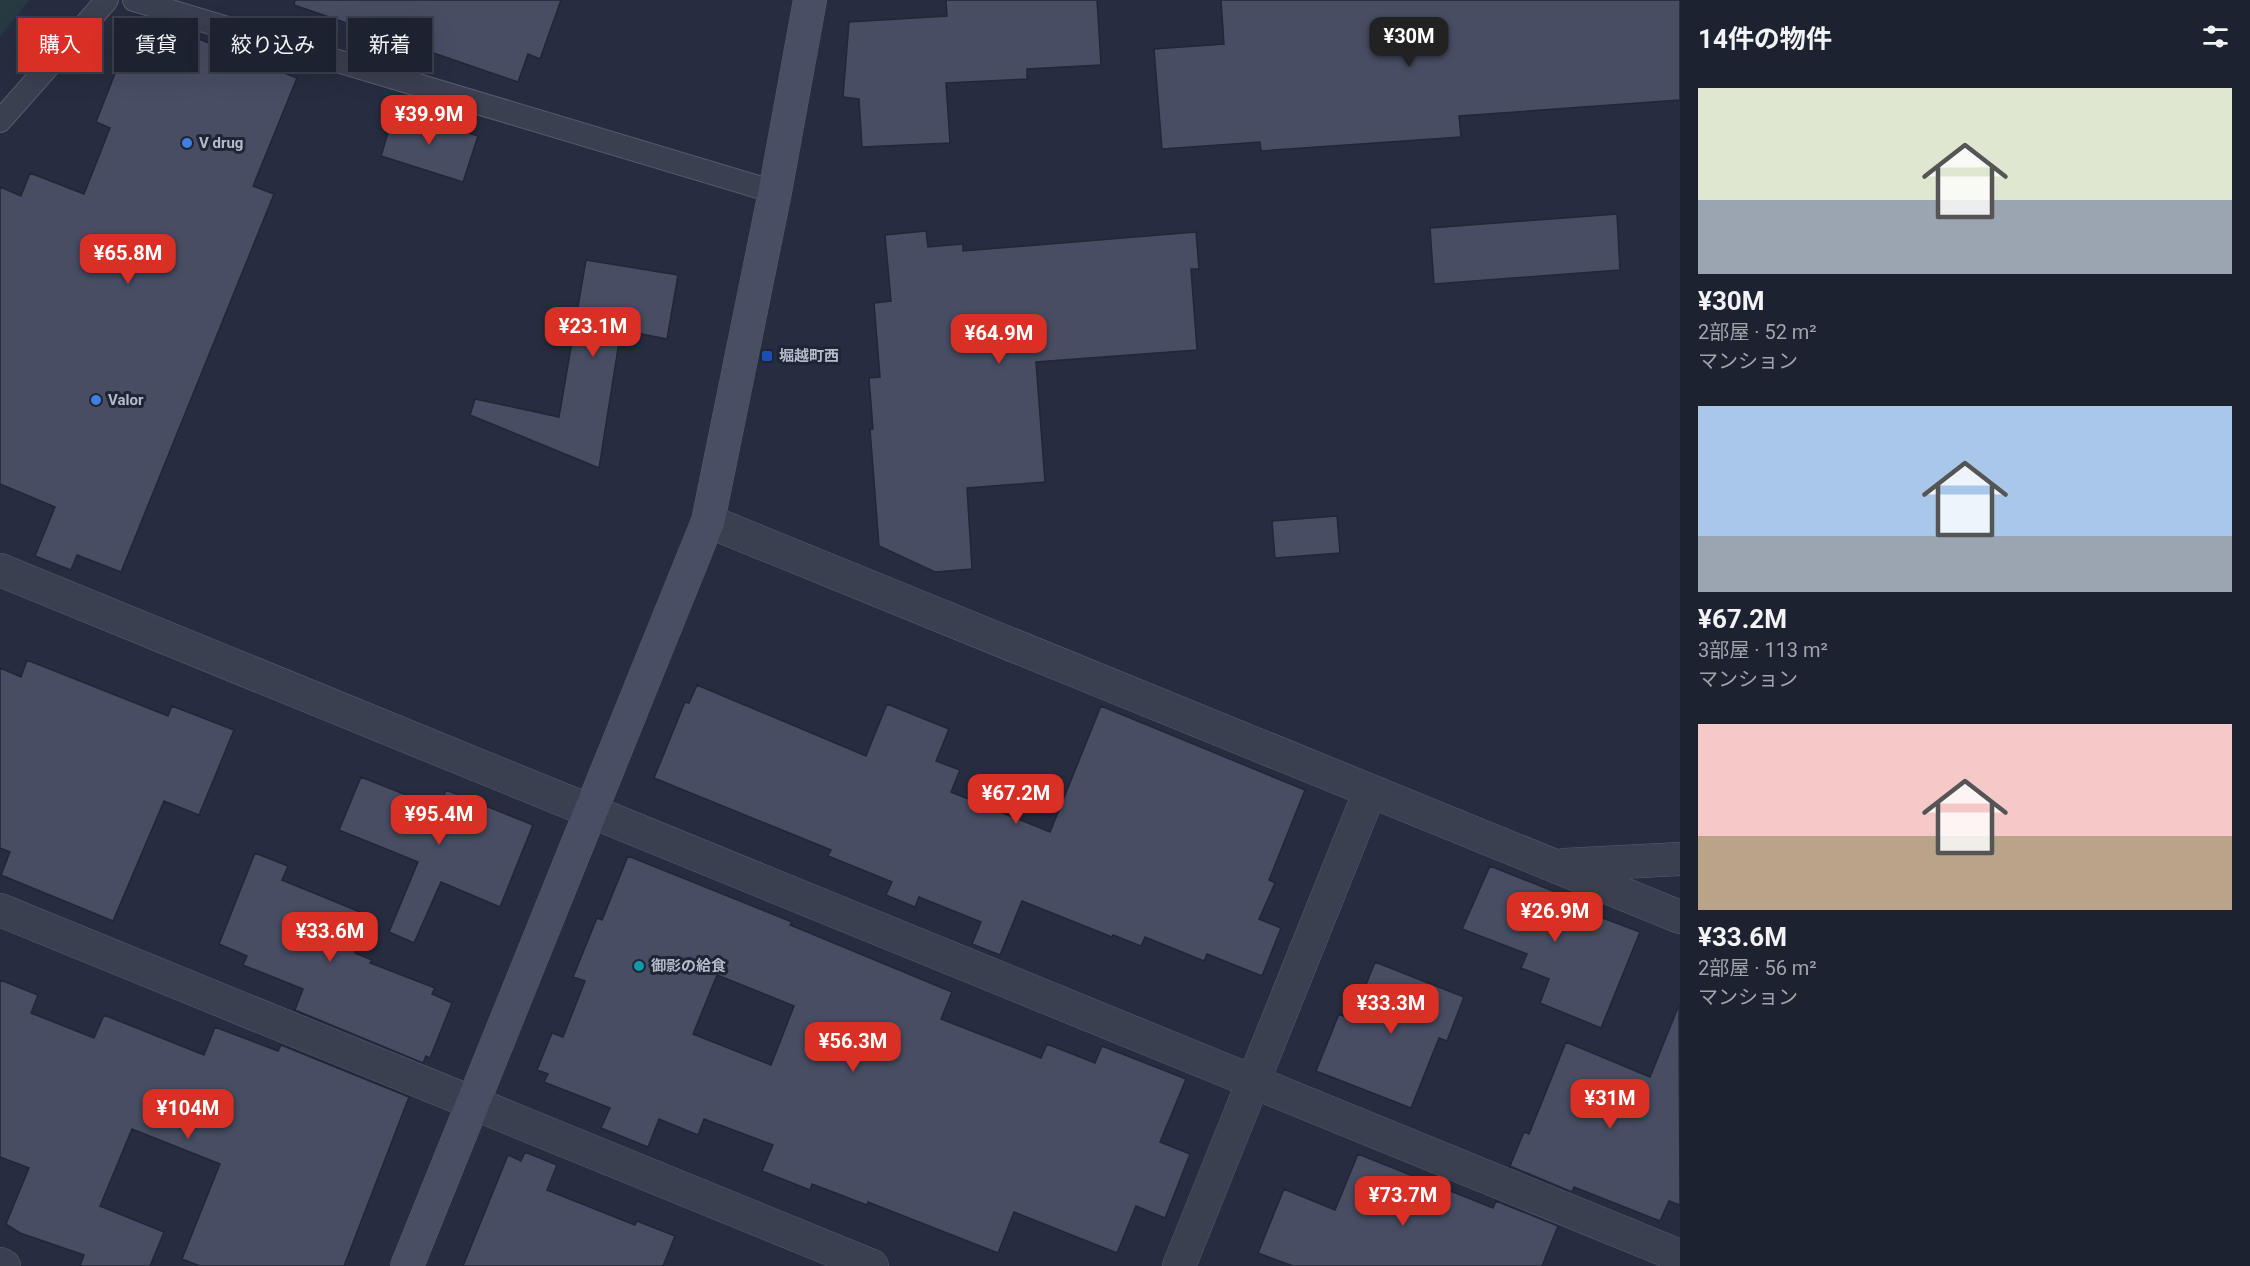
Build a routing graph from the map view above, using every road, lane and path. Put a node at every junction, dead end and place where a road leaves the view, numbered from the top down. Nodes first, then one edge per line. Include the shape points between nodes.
1 (107, 0) edge
2 (134, 0) edge
3 (810, 0) edge
4 (0, 121) edge
5 (776, 192) junction
6 (708, 521) junction
7 (0, 570) edge
8 (1371, 791) junction
9 (591, 811) junction
10 (1680, 859) edge
11 (1553, 866) junction
12 (0, 910) edge
13 (1680, 917) edge
14 (1253, 1082) junction
15 (473, 1103) junction
16 (1680, 1256) edge
17 (0, 1264) edge
18 (4, 1266) edge
19 (407, 1266) edge
20 (872, 1266) edge
21 (1179, 1266) edge

1 - 4 lane
2 - 5 lane
3 - 5 street
5 - 6 street
6 - 8 street
6 - 9 street
7 - 9 street
8 - 11 street
8 - 14 street
9 - 14 street
9 - 15 street
10 - 11 street
11 - 13 street
12 - 15 street
14 - 16 street
14 - 21 street
15 - 19 street
15 - 20 street
17 - 18 street

